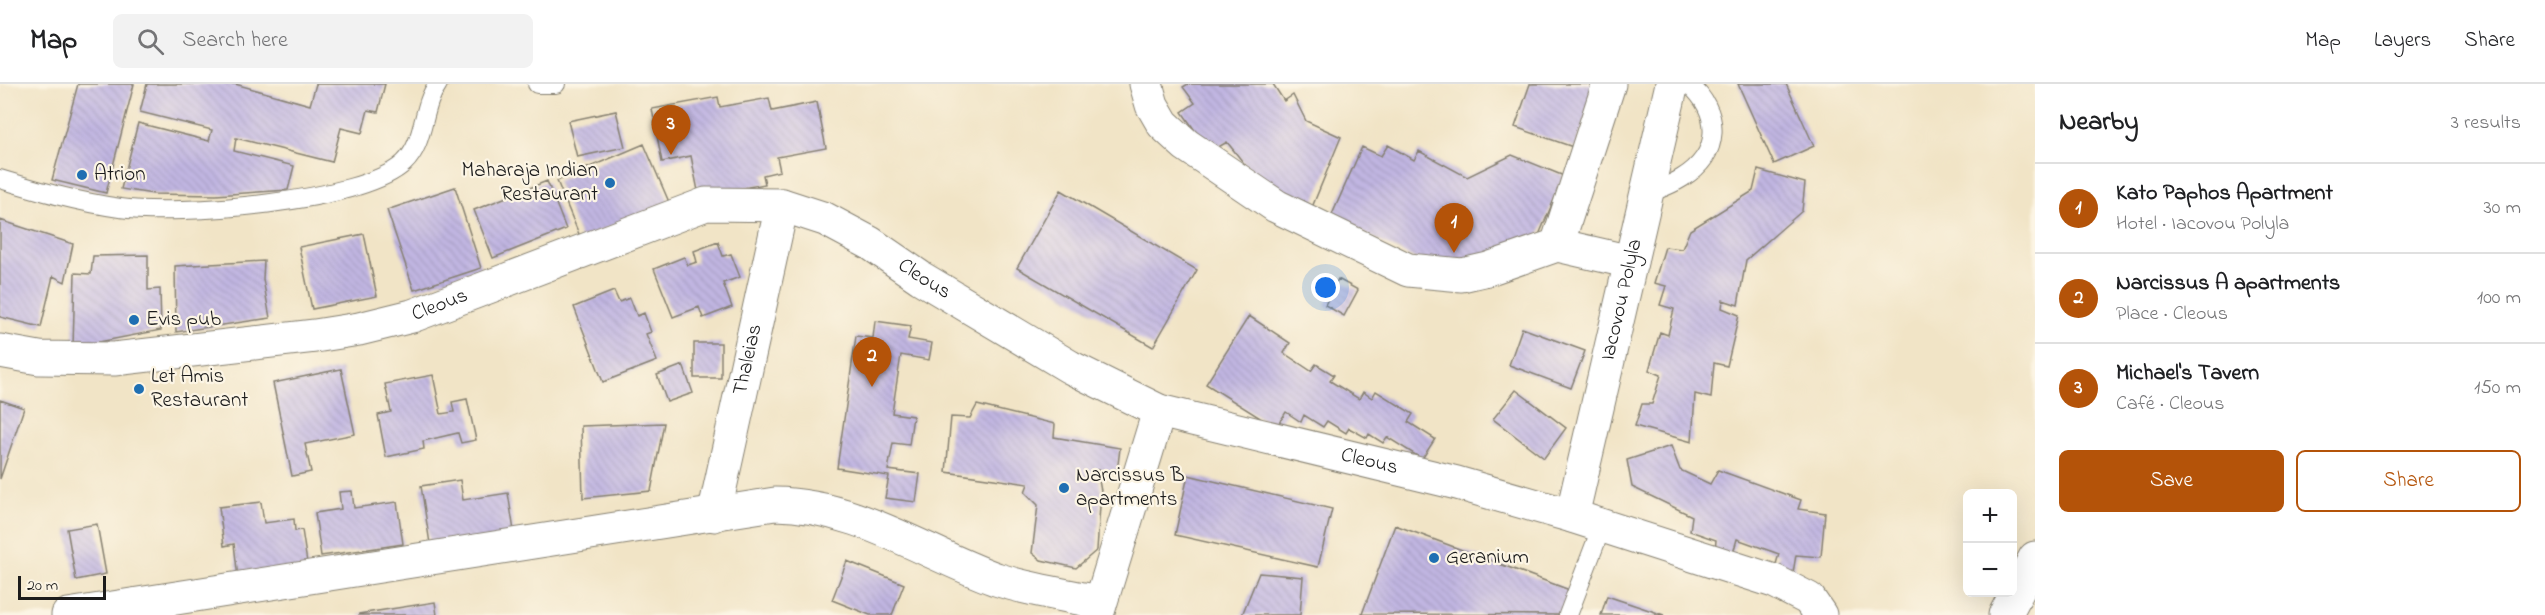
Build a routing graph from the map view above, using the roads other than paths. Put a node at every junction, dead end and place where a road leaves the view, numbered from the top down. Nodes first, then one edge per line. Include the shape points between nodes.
1 (438, 84) edge
2 (537, 84) edge
3 (556, 84) edge
4 (1146, 84) edge
5 (1609, 84) edge
6 (1672, 84) edge
7 (1689, 84) edge
8 (0, 179) edge
9 (1647, 195) junction
10 (782, 205) junction
11 (1557, 246) junction
12 (1631, 262) junction
13 (0, 351) edge
14 (1159, 411) junction
15 (714, 515) junction
16 (1587, 521) junction
17 (2035, 558) edge
18 (1098, 608) edge
19 (68, 615) edge
20 (1568, 615) edge
21 (1820, 615) edge
22 (2005, 615) edge

1 - 8 lane via 417,142 402,164 360,185 314,197 222,207 123,208 71,200
2 - 3 lane
4 - 11 street via 1163,124 1185,145 1276,206 1408,270 1462,275
5 - 11 street
6 - 9 street, Iacovou Polyla
7 - 9 lane via 1710,113 1714,138 1702,162 1682,178
9 - 12 street, Iacovou Polyla
10 - 13 street, Cleous via 706,204 442,306 359,329 114,358 39,358
10 - 14 street, Cleous via 825,219 870,243 1070,367
10 - 15 street, Thaleias
11 - 12 street
12 - 16 street, Iacovou Polyla
14 - 16 street, Cleous via 1457,483
14 - 18 street
15 - 18 street via 775,504 830,510 862,520 994,578
15 - 19 street
16 - 20 lane
16 - 21 street, Cleous via 1774,581 1809,599
17 - 22 street

